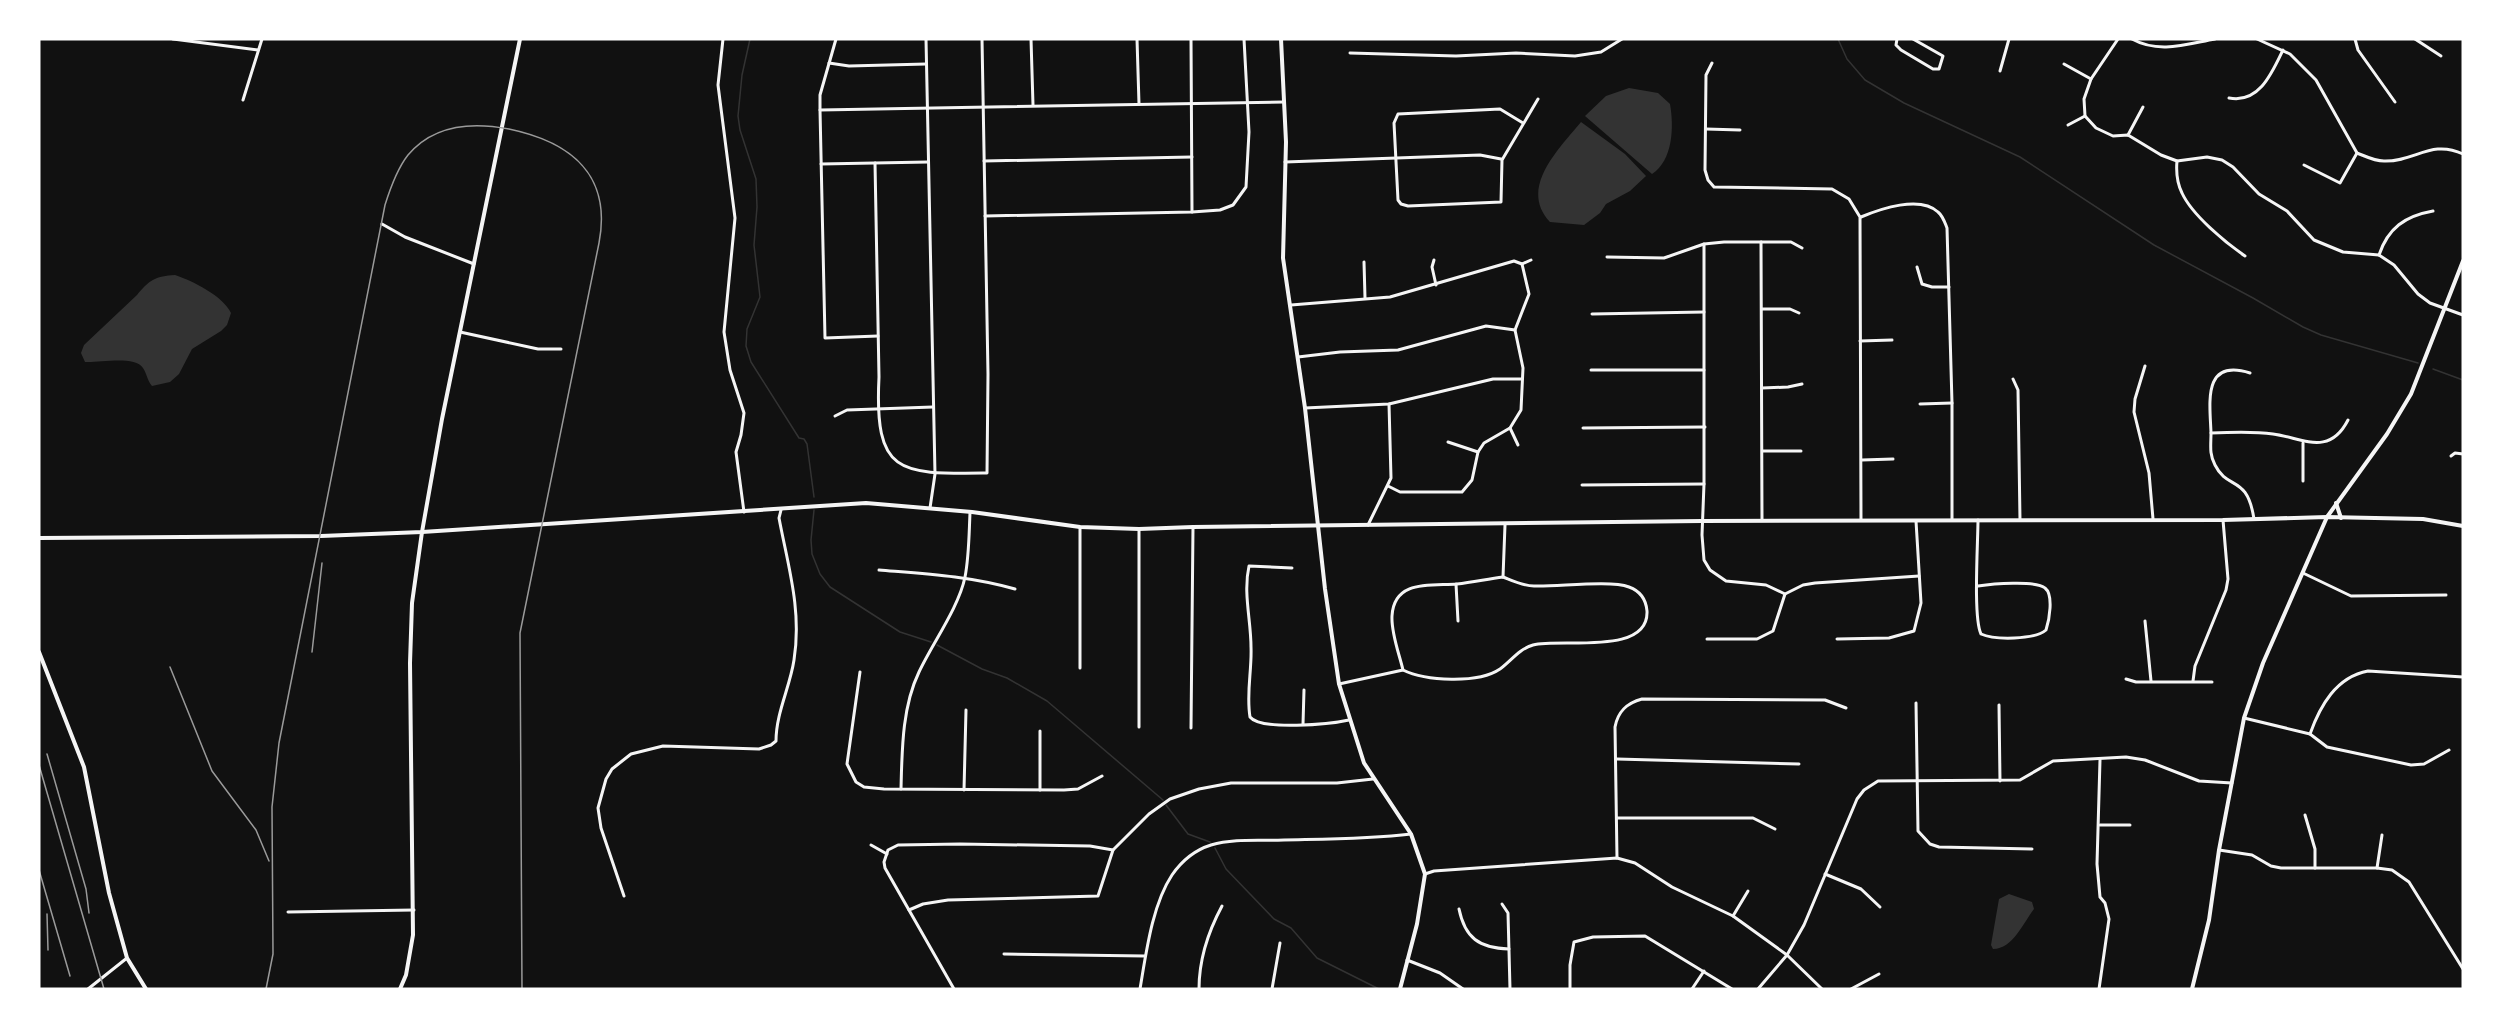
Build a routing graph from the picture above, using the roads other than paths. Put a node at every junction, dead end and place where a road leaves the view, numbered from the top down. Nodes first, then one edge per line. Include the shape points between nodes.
1 (173, 39) edge
2 (262, 39) edge
3 (520, 39) edge
4 (723, 39) edge
5 (836, 39) edge
6 (926, 39) edge
7 (983, 39) edge
8 (1031, 39) edge
9 (1137, 39) edge
10 (1191, 39) edge
11 (1244, 39) edge
12 (1281, 39) edge
13 (1622, 39) edge
14 (1897, 39) edge
15 (1913, 39) edge
16 (2009, 39) edge
17 (2118, 39) edge
18 (2132, 39) edge
19 (2215, 39) edge
20 (2257, 39) edge
21 (2355, 39) edge
22 (2415, 39) edge
23 (258, 50) junction
24 (2283, 50) junction
25 (1350, 53) dead end
26 (2441, 56) dead end
27 (829, 63) junction
28 (1712, 63) dead end
29 (926, 64) junction
30 (2064, 64) dead end
31 (2000, 71) dead end
32 (2091, 78) junction
33 (2229, 98) dead end
34 (1538, 99) dead end
35 (243, 100) dead end
36 (1247, 102) junction
37 (1284, 102) junction
38 (2395, 102) dead end
39 (1192, 103) junction
40 (1139, 104) junction
41 (1033, 105) junction
42 (984, 106) junction
43 (2143, 107) dead end
44 (927, 108) junction
45 (820, 110) junction
46 (2085, 116) junction
47 (1523, 123) junction
48 (2068, 125) dead end
49 (1706, 129) junction
50 (1740, 130) dead end
51 (2128, 135) junction
52 (2356, 153) junction
53 (2463, 154) edge
54 (1192, 158) junction
55 (1396, 158) junction
56 (1502, 160) junction
57 (2177, 160) junction
58 (984, 161) junction
59 (928, 162) junction
60 (1285, 162) junction
61 (875, 163) junction
62 (821, 164) junction
63 (2304, 165) dead end
64 (2433, 211) dead end
65 (1192, 212) junction
66 (985, 216) junction
67 (1860, 217) junction
68 (382, 224) dead end
69 (1761, 242) junction
70 (1704, 244) junction
71 (1802, 248) dead end
72 (2379, 255) junction
73 (2246, 256) dead end
74 (1607, 257) dead end
75 (1434, 260) dead end
76 (1531, 260) dead end
77 (2463, 261) edge
78 (1364, 262) dead end
79 (474, 264) junction
80 (1522, 264) junction
81 (1917, 267) dead end
82 (1436, 285) junction
83 (1949, 287) junction
84 (1365, 298) junction
85 (1291, 305) junction
86 (1762, 309) junction
87 (2445, 309) junction
88 (1704, 312) junction
89 (1798, 313) dead end
90 (1592, 314) dead end
91 (2463, 315) edge
92 (1515, 330) junction
93 (460, 332) junction
94 (878, 336) junction
95 (1892, 340) dead end
96 (1860, 342) junction
97 (561, 348) dead end
98 (1298, 357) junction
99 (2145, 366) dead end
100 (1591, 370) dead end
101 (1704, 370) junction
102 (2250, 373) dead end
103 (1523, 379) junction
104 (2013, 379) dead end
105 (1802, 384) dead end
106 (1762, 388) junction
107 (1952, 403) junction
108 (1389, 404) junction
109 (1920, 404) dead end
110 (933, 407) junction
111 (1305, 408) junction
112 (877, 409) junction
113 (835, 416) dead end
114 (2348, 420) dead end
115 (1705, 426) junction
116 (1510, 428) junction
117 (1582, 428) dead end
118 (2211, 433) junction
119 (1448, 442) dead end
120 (2303, 442) junction
121 (1518, 444) dead end
122 (1763, 451) junction
123 (1800, 451) dead end
124 (1478, 452) junction
125 (2463, 454) edge
126 (2451, 456) dead end
127 (1893, 459) dead end
128 (1862, 460) junction
129 (934, 474) junction
130 (2303, 482) dead end
131 (1704, 484) junction
132 (1582, 485) dead end
133 (1388, 486) junction
134 (2336, 502) junction
135 (930, 508) junction
136 (781, 510) junction
137 (744, 512) junction
138 (970, 513) junction
139 (2327, 517) junction
140 (2341, 518) junction
141 (2152, 519) junction
142 (2254, 519) junction
143 (1762, 520) junction
144 (1861, 520) junction
145 (1953, 520) junction
146 (1978, 520) junction
147 (2020, 520) junction
148 (2223, 520) junction
149 (1702, 521) junction
150 (1916, 521) junction
151 (1368, 525) junction
152 (1505, 525) junction
153 (1319, 526) junction
154 (2463, 526) edge
155 (1080, 527) junction
156 (1193, 527) junction
157 (1138, 530) junction
158 (422, 532) junction
159 (39, 538) edge
160 (1292, 568) dead end
161 (879, 570) dead end
162 (2303, 573) junction
163 (1919, 576) junction
164 (965, 577) junction
165 (1503, 577) junction
166 (1456, 584) junction
167 (1978, 586) junction
168 (1015, 589) dead end
169 (1785, 594) junction
170 (2446, 595) dead end
171 (1458, 621) dead end
172 (2145, 621) dead end
173 (1707, 639) dead end
174 (1837, 639) dead end
175 (39, 652) edge
176 (1080, 668) dead end
177 (1403, 670) junction
178 (860, 672) dead end
179 (2463, 677) edge
180 (2126, 679) dead end
181 (2151, 681) junction
182 (2193, 681) junction
183 (2212, 682) dead end
184 (1339, 684) junction
185 (1304, 690) dead end
186 (1916, 702) dead end
187 (1999, 705) dead end
188 (1846, 708) dead end
189 (966, 710) dead end
190 (2244, 718) junction
191 (1349, 720) junction
192 (1303, 724) junction
193 (1139, 727) dead end
194 (1191, 728) dead end
195 (1040, 730) dead end
196 (2310, 734) junction
197 (2449, 750) dead end
198 (1617, 759) junction
199 (2100, 760) junction
200 (1799, 764) dead end
201 (1102, 776) dead end
202 (1373, 778) junction
203 (1916, 781) junction
204 (2000, 781) junction
205 (2232, 783) junction
206 (902, 789) junction
207 (964, 790) junction
208 (1040, 790) junction
209 (2305, 815) dead end
210 (1617, 818) junction
211 (2100, 825) junction
212 (2130, 825) dead end
213 (1775, 830) dead end
214 (1411, 834) junction
215 (2382, 835) dead end
216 (871, 845) dead end
217 (2032, 849) dead end
218 (1113, 850) junction
219 (2219, 850) junction
220 (887, 854) junction
221 (1617, 858) junction
222 (2315, 868) junction
223 (2377, 868) junction
224 (1425, 874) junction
225 (1825, 874) junction
226 (1748, 891) dead end
227 (624, 896) dead end
228 (1502, 904) dead end
229 (1222, 906) dead end
230 (1880, 907) dead end
231 (1459, 909) dead end
232 (414, 910) junction
233 (909, 910) junction
234 (288, 912) dead end
235 (1733, 916) junction
236 (1280, 943) dead end
237 (1509, 949) junction
238 (1004, 954) dead end
239 (1787, 955) junction
240 (1145, 956) junction
241 (127, 958) junction
242 (1407, 960) junction
243 (2463, 969) edge
244 (1704, 971) junction
245 (1879, 974) dead end
246 (88, 989) edge
247 (146, 989) edge
248 (400, 989) edge
249 (954, 989) edge
250 (1140, 989) edge
251 (1199, 989) edge
252 (1272, 989) edge
253 (1400, 989) edge
254 (1462, 989) edge
255 (1510, 989) edge
256 (1570, 989) edge
257 (1692, 989) edge
258 (1732, 989) edge
259 (1758, 989) edge
260 (1822, 989) edge
261 (1851, 989) edge
262 (2099, 989) edge
263 (2192, 989) edge

1 - 23 street
2 - 23 street
3 - 79 street
4 - 137 street via 718,85 735,218 724,332 730,370 744,413 736,452
5 - 27 street
6 - 29 street
7 - 42 street
8 - 41 street
9 - 40 street
10 - 39 street
11 - 36 street
12 - 37 street
13 - 25 street via 1601,52 1575,56
14 - 15 street via 1901,50 1939,69 1944,56
16 - 31 street
17 - 32 street
18 - 19 street via 2168,48
20 - 24 street
21 - 38 street via 2358,50
22 - 26 street
23 - 35 street
24 - 33 street via 2260,90 2238,100
24 - 52 street via 2316,80
27 - 29 street
27 - 45 street via 820,94
28 - 49 street via 1706,75
29 - 44 street
30 - 32 street
32 - 46 street via 2084,99
34 - 47 street
36 - 37 street
36 - 39 street
36 - 65 street via 1246,187 1233,205
37 - 60 street
39 - 40 street
39 - 54 street
40 - 41 street
41 - 42 street
42 - 44 street
42 - 58 street
43 - 51 street
44 - 45 street
44 - 59 street
45 - 62 street
46 - 48 street
46 - 51 street via 2106,134
47 - 55 street via 1500,109 1402,112 1394,120
47 - 56 street
49 - 50 street
49 - 67 street via 1705,170 1714,187 1832,189 1849,199
51 - 57 street
52 - 53 street via 2383,161 2440,147
52 - 63 street via 2340,183
54 - 58 street
54 - 65 street
55 - 56 street via 1480,155
55 - 56 street via 1398,200 1408,206 1501,202
55 - 60 street
57 - 72 street via 2222,160 2259,194 2287,211 2314,240 2343,252
57 - 73 street via 2181,192 2191,207 2224,241
58 - 66 street
59 - 61 street
59 - 110 street
60 - 85 street via 1283,258
61 - 62 street
61 - 94 street
62 - 94 street via 825,338
64 - 72 street via 2399,224 2385,239
65 - 66 street
66 - 129 street via 987,473
67 - 83 street via 1912,204 1939,212 1947,228
67 - 96 street
68 - 79 street
69 - 70 street
69 - 71 street via 1791,242
69 - 86 street
70 - 74 street via 1664,258
70 - 88 street
72 - 87 street via 2394,265 2418,294
75 - 82 street
76 - 80 street
77 - 87 street
78 - 84 street
79 - 93 street
80 - 82 street via 1514,261
80 - 92 street via 1529,294
81 - 83 street via 1922,284
82 - 84 street via 1390,297
83 - 107 street
84 - 85 street
85 - 98 street
86 - 89 street via 1790,309
86 - 106 street
87 - 91 street
87 - 134 street via 2411,394 2387,434
88 - 90 street
88 - 101 street
92 - 98 street via 1486,326 1398,350
92 - 103 street
93 - 97 street via 538,349
93 - 158 street
94 - 112 street
95 - 96 street
96 - 128 street
98 - 111 street
99 - 141 street via 2134,412 2149,473
100 - 101 street
101 - 115 street
102 - 118 street via 2235,370 2218,375 2209,400
103 - 108 street via 1493,378
103 - 116 street via 1521,410
104 - 147 street via 2018,390
105 - 106 street
106 - 122 street
107 - 109 street
107 - 145 street
108 - 111 street
108 - 133 street
110 - 112 street
110 - 129 street
111 - 153 street
112 - 113 street via 847,410
112 - 129 street via 880,434 895,460 909,470
114 - 120 street via 2343,431 2332,438 2320,443
115 - 117 street
115 - 131 street
116 - 121 street
116 - 124 street via 1490,438
118 - 120 street via 2275,434
118 - 142 street via 2210,451 2219,473 2246,491
119 - 124 street
120 - 130 street
122 - 123 street
122 - 143 street
124 - 133 street via 1472,480 1462,492 1400,492
125 - 126 street
127 - 128 street
128 - 144 street
129 - 135 street
131 - 132 street
131 - 149 street
133 - 151 street
134 - 139 street
134 - 140 street
135 - 136 street via 866,503
135 - 138 street
136 - 137 street
136 - 227 street via 779,518 797,602 798,625 776,741 759,749 663,746 631,754 612,769 598,808
137 - 158 street
138 - 155 street
138 - 164 street
139 - 140 street
139 - 142 street
139 - 162 street
140 - 154 street via 2423,519
141 - 147 street
141 - 148 street
142 - 148 street
143 - 144 street
143 - 149 street
144 - 150 street
145 - 146 street
145 - 150 street
146 - 147 street
146 - 167 street
148 - 182 street via 2226,590 2195,666
149 - 152 street
149 - 169 street via 1702,552 1710,570 1726,581 1766,585
150 - 163 street
151 - 152 street
151 - 153 street
152 - 165 street
153 - 156 street
153 - 184 street
155 - 157 street
155 - 176 street
156 - 157 street
156 - 194 street
157 - 193 street
158 - 159 street
158 - 232 street via 410,653
160 - 192 street via 1248,567 1248,708 1256,723
161 - 164 street
162 - 170 street via 2351,596
162 - 190 street via 2263,663
163 - 169 street via 1815,583
163 - 174 street via 1921,603 1914,631 1889,638
164 - 168 street
164 - 206 street via 915,680 902,749
165 - 166 street
165 - 177 street via 1533,586 1628,586 1646,601 1647,620 1637,633 1624,640 1529,646 1487,675 1437,678
166 - 171 street
166 - 177 street via 1411,587 1395,601 1392,617
167 - 167 street via 1981,634 2035,637 2046,630 2050,607 2045,588
169 - 173 street via 1773,631 1757,639
172 - 181 street
175 - 241 street via 84,767 109,893
177 - 184 street
178 - 206 street via 847,753 849,774 864,787
179 - 196 street via 2368,671 2356,674 2324,702
180 - 181 street
181 - 182 street
182 - 183 street
184 - 191 street
185 - 192 street
186 - 203 street
187 - 204 street
188 - 198 street via 1825,700 1635,701 1623,708 1616,720
189 - 207 street
190 - 196 street
190 - 205 street
191 - 192 street
191 - 202 street
195 - 208 street
196 - 197 street via 2327,747 2411,765 2424,764
198 - 200 street
198 - 210 street
199 - 204 street via 2053,761 2020,780
199 - 205 street via 2145,760 2199,781
199 - 211 street
201 - 208 street via 1078,789
202 - 214 street
202 - 218 street via 1337,783 1231,783 1199,789 1170,799
203 - 204 street
203 - 217 street via 1918,831 1930,844
203 - 225 street via 1878,781 1864,790
205 - 219 street
206 - 207 street
207 - 208 street
209 - 222 street via 2315,849
210 - 213 street via 1753,818
210 - 221 street
211 - 212 street
211 - 262 street via 2100,897 2109,919
214 - 224 street
214 - 240 street via 1238,841 1196,851 1167,884
215 - 223 street
216 - 220 street
218 - 220 street via 1090,846 898,845
218 - 233 street via 1098,896 948,900
219 - 222 street via 2252,855 2271,866
219 - 263 street via 2209,920
220 - 233 street via 885,868
221 - 224 street
221 - 235 street via 1635,863 1672,887
222 - 223 street
223 - 243 street via 2392,870 2409,882
224 - 242 street
225 - 230 street via 1861,889
225 - 239 street
226 - 235 street
228 - 237 street via 1508,913
229 - 251 street via 1206,941
231 - 237 street via 1466,932 1489,946
232 - 234 street
232 - 248 street via 408,965
233 - 249 street
235 - 239 street
236 - 252 street
237 - 255 street
238 - 240 street
239 - 259 street
239 - 260 street
240 - 250 street
241 - 246 street
241 - 247 street
242 - 253 street
242 - 254 street via 1440,973
244 - 256 street via 1644,936 1593,937 1574,942
244 - 257 street
244 - 258 street
245 - 261 street

